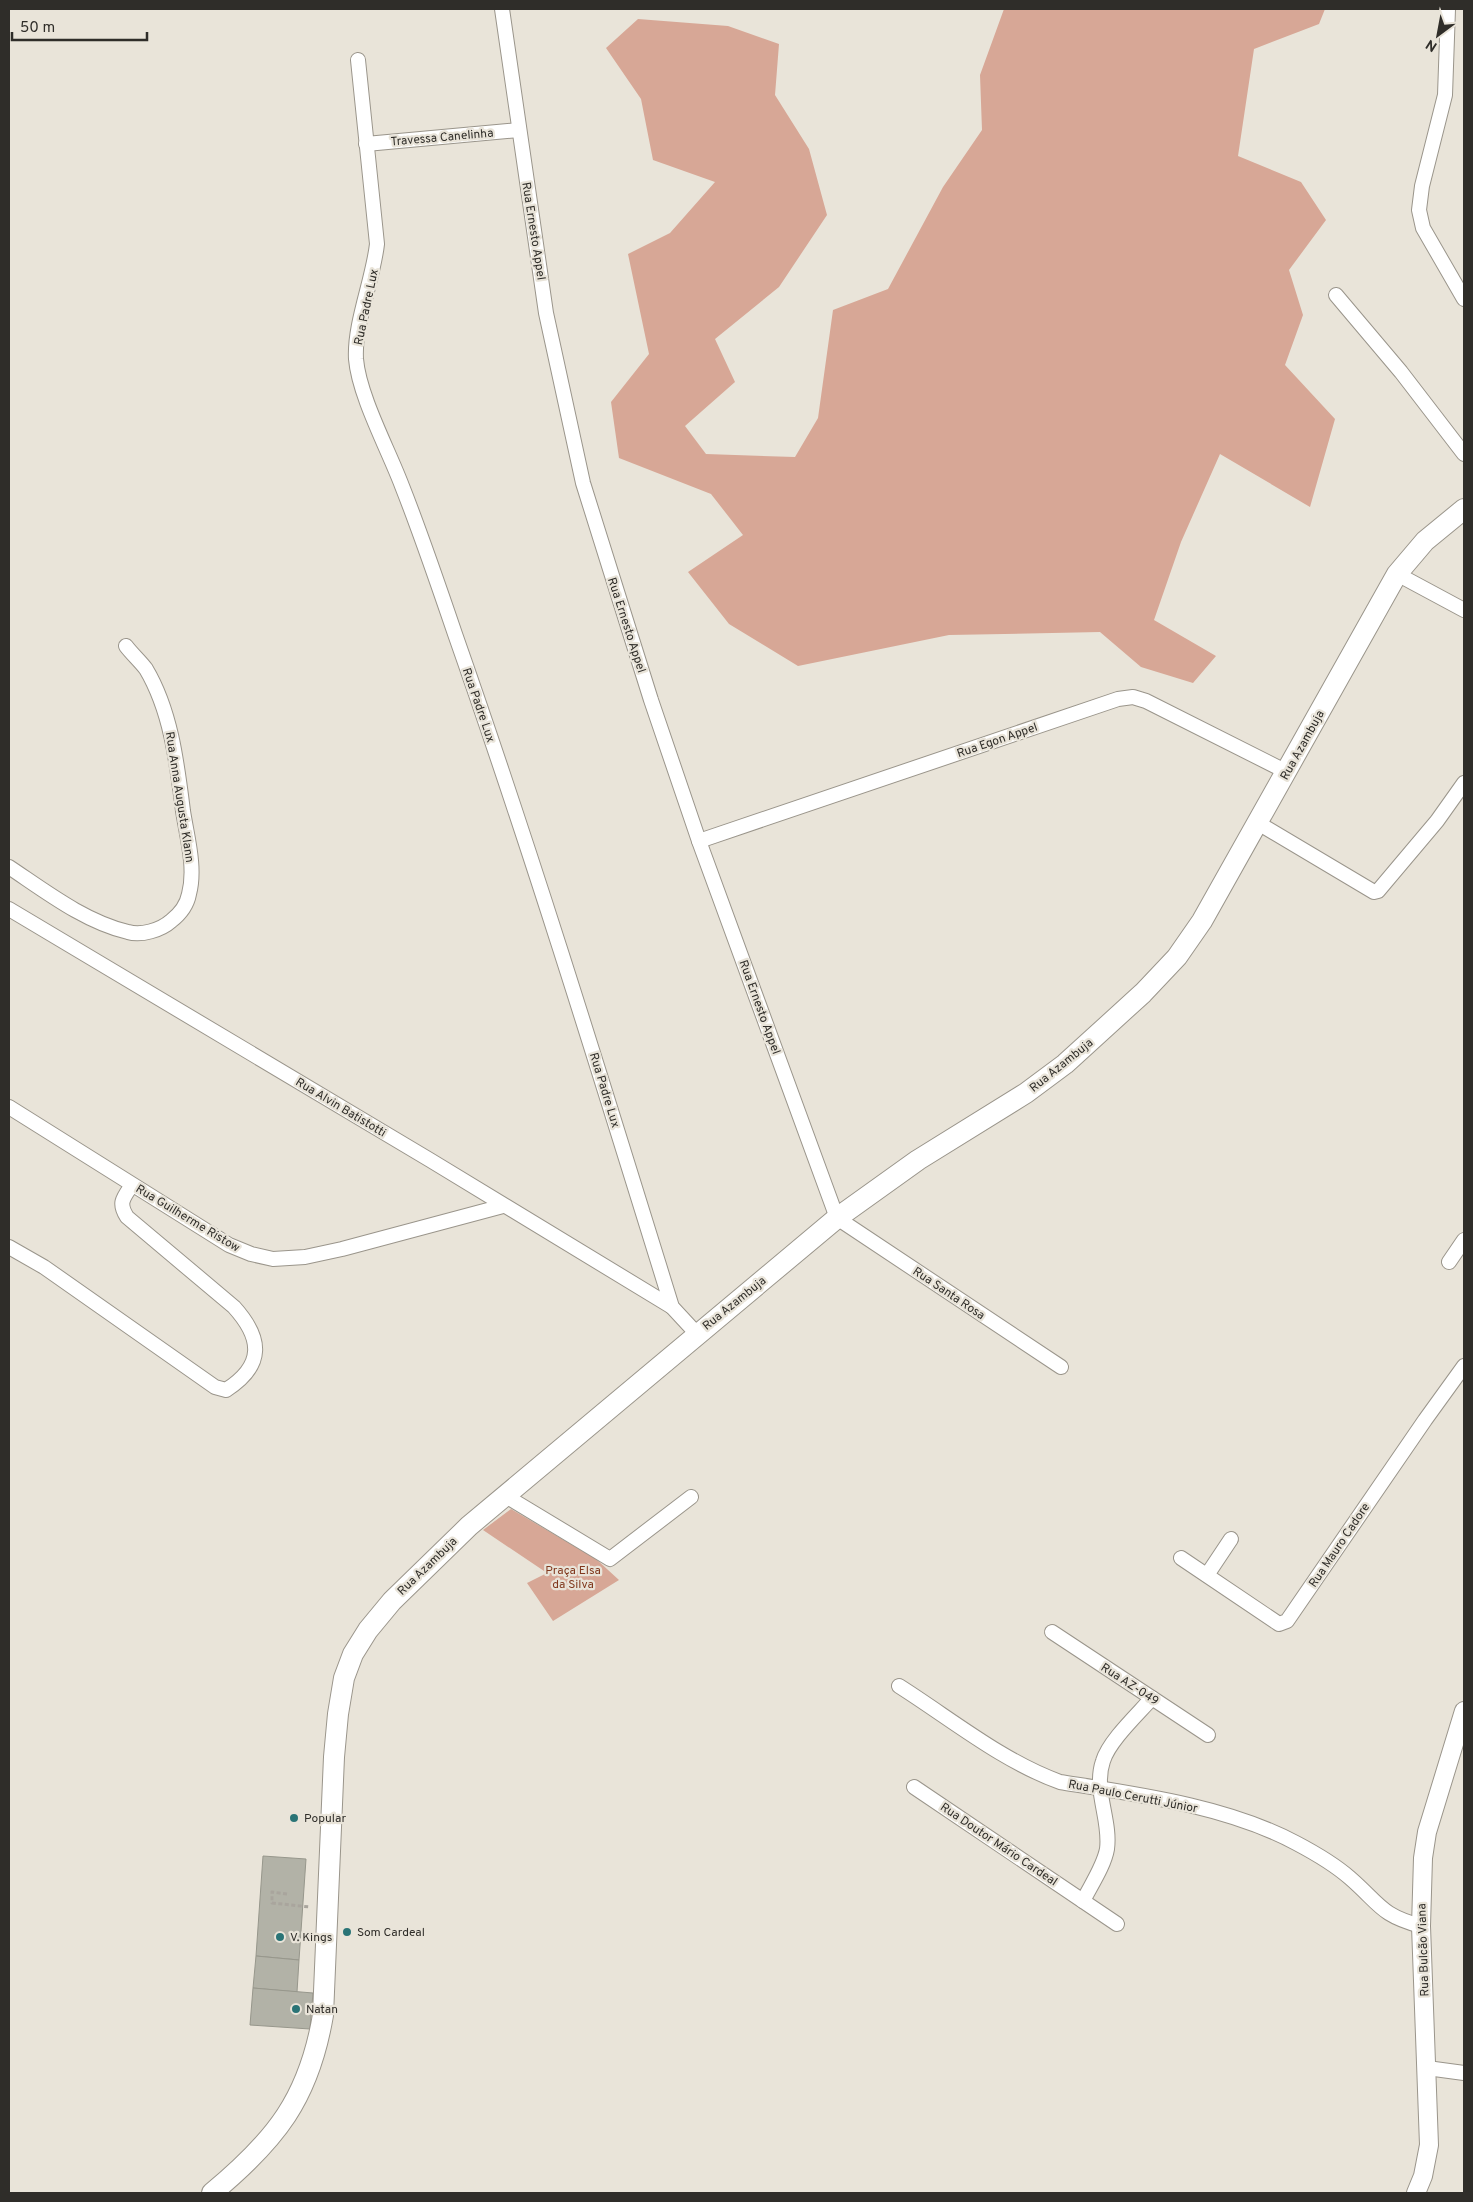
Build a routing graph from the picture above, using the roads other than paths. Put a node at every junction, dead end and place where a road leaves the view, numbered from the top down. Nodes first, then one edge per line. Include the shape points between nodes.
1 (502, 9) edge
2 (1448, 9) edge
3 (358, 60) dead end
4 (519, 130) junction
5 (366, 144) junction
6 (1336, 295) dead end
7 (1464, 299) edge
8 (1464, 454) edge
9 (1464, 509) edge
10 (1397, 574) junction
11 (1464, 610) edge
12 (126, 646) dead end
13 (1287, 772) junction
14 (1464, 783) edge
15 (1258, 823) junction
16 (699, 841) junction
17 (9, 867) edge
18 (9, 909) edge
19 (9, 1107) edge
20 (132, 1185) junction
21 (504, 1206) junction
22 (837, 1218) junction
23 (1464, 1240) edge
24 (9, 1247) edge
25 (1449, 1262) dead end
26 (672, 1306) junction
27 (697, 1334) junction
28 (1464, 1366) edge
29 (1060, 1367) dead end
30 (504, 1496) junction
31 (691, 1497) dead end
32 (1231, 1539) dead end
33 (1181, 1558) dead end
34 (1207, 1575) junction
35 (1052, 1632) dead end
36 (899, 1686) dead end
37 (1152, 1698) junction
38 (1464, 1711) edge
39 (1208, 1735) dead end
40 (914, 1787) dead end
41 (1100, 1789) junction
42 (1083, 1901) junction
43 (1117, 1924) dead end
44 (1421, 1926) junction
45 (1427, 2068) junction
46 (1464, 2073) edge
47 (212, 2193) edge
48 (1416, 2193) edge

1 - 4 street, Rua Ernesto Appel
2 - 7 street via 1445,96 1419,210 1423,228
3 - 5 street, Rua Padre Lux
4 - 5 street, Travessa Canelinha
4 - 16 street, Rua Ernesto Appel via 546,313 583,483
5 - 26 street, Rua Padre Lux via 377,244 356,359 361,382 453,627 556,932
6 - 8 street
9 - 10 main road, Rua Azambuja via 1425,541
10 - 11 street
10 - 13 main road, Rua Azambuja
12 - 17 street, Rua Anna Augusta Klann via 144,667 156,689 174,751 192,871 189,894 180,913 166,925 130,933 98,922
13 - 15 main road, Rua Azambuja
13 - 16 street, Rua Egon Appel via 1133,697 1118,699
14 - 15 street via 1437,821 1374,892
15 - 22 main road, Rua Azambuja via 1202,921 1177,957 1143,994 1065,1064 1026,1093 918,1160
16 - 22 street, Rua Ernesto Appel
18 - 21 street, Rua Alvin Batistotti
19 - 20 street, Rua Guilherme Ristow
20 - 21 street, Rua Guilherme Ristow via 229,1245 273,1259 305,1257 342,1249
20 - 24 street via 121,1200 127,1217 248,1322 257,1350 254,1362 226,1390 215,1387 44,1267
21 - 26 street, Rua Alvin Batistotti
22 - 27 main road, Rua Azambuja
22 - 29 street, Rua Santa Rosa
23 - 25 street
26 - 27 street, Rua Padre Lux
27 - 30 main road, Rua Azambuja
28 - 34 street, Rua Mauro Cadore via 1287,1621 1279,1624
30 - 31 street via 610,1559
30 - 47 main road, Rua Azambuja via 433,1558 392,1601 353,1654 344,1678 334,1757 323,2015 317,2049 306,2080 276,2132
32 - 34 street
33 - 34 street, Rua Mauro Cadore
35 - 37 street, Rua AZ-049
36 - 41 street, Rua Paulo Cerutti Júnior via 1043,1776
37 - 39 street, Rua AZ-049
37 - 41 street via 1109,1749 1100,1771
38 - 44 street, Rua Bulcão Viana via 1428,1832 1421,1882
40 - 42 street, Rua Doutor Mário Cardeal
41 - 42 street via 1107,1850
41 - 44 street, Rua Paulo Cerutti Júnior via 1203,1809 1287,1838 1327,1860 1386,1914
42 - 43 street, Rua Doutor Mário Cardeal
44 - 45 street, Rua Bulcão Viana
45 - 46 street
45 - 48 street, Rua Bulcão Viana via 1429,2145

